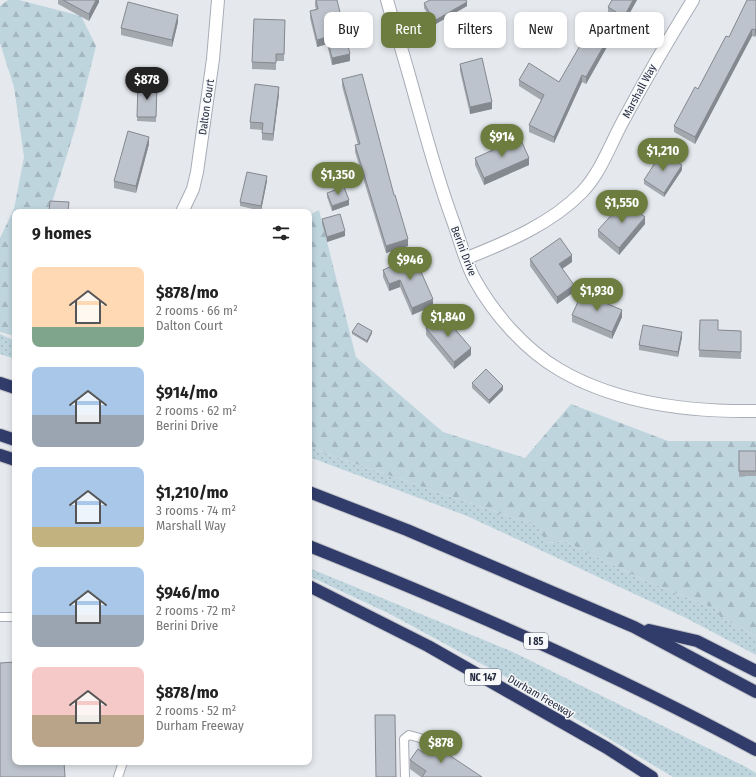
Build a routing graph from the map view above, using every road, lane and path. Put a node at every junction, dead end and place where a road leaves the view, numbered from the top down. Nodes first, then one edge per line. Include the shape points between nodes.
1 (218, 0) edge
2 (387, 0) edge
3 (693, 0) edge
4 (183, 209) edge
5 (466, 258) junction
6 (0, 383) edge
7 (12, 387) edge
8 (756, 411) edge
9 (0, 435) edge
10 (12, 439) edge
11 (0, 454) edge
12 (12, 459) edge
13 (312, 493) edge
14 (312, 547) edge
15 (312, 588) edge
16 (0, 617) edge
17 (12, 617) edge
18 (634, 627) junction
19 (756, 671) edge
20 (756, 692) edge
21 (756, 750) edge
22 (447, 755) edge
23 (122, 765) edge
24 (406, 776) edge
25 (118, 777) edge
26 (652, 777) edge

1 - 4 street, Dalton Court via 213,59 197,172 193,189
2 - 5 street, Berini Drive via 428,148
3 - 5 street, Marshall Way via 659,55 600,168 582,192 522,235
5 - 8 street, Berini Drive via 475,279 512,331 559,370 640,400 696,409
6 - 7 highway
9 - 10 highway
11 - 12 highway
13 - 18 highway via 407,530
14 - 21 highway, I 85 via 484,618 594,668
15 - 26 highway, Durham Freeway / NC 147 via 428,646 607,748
16 - 17 lane
18 - 19 highway via 697,641
18 - 20 highway
22 - 24 lane via 420,738 409,735 404,739
23 - 25 lane

